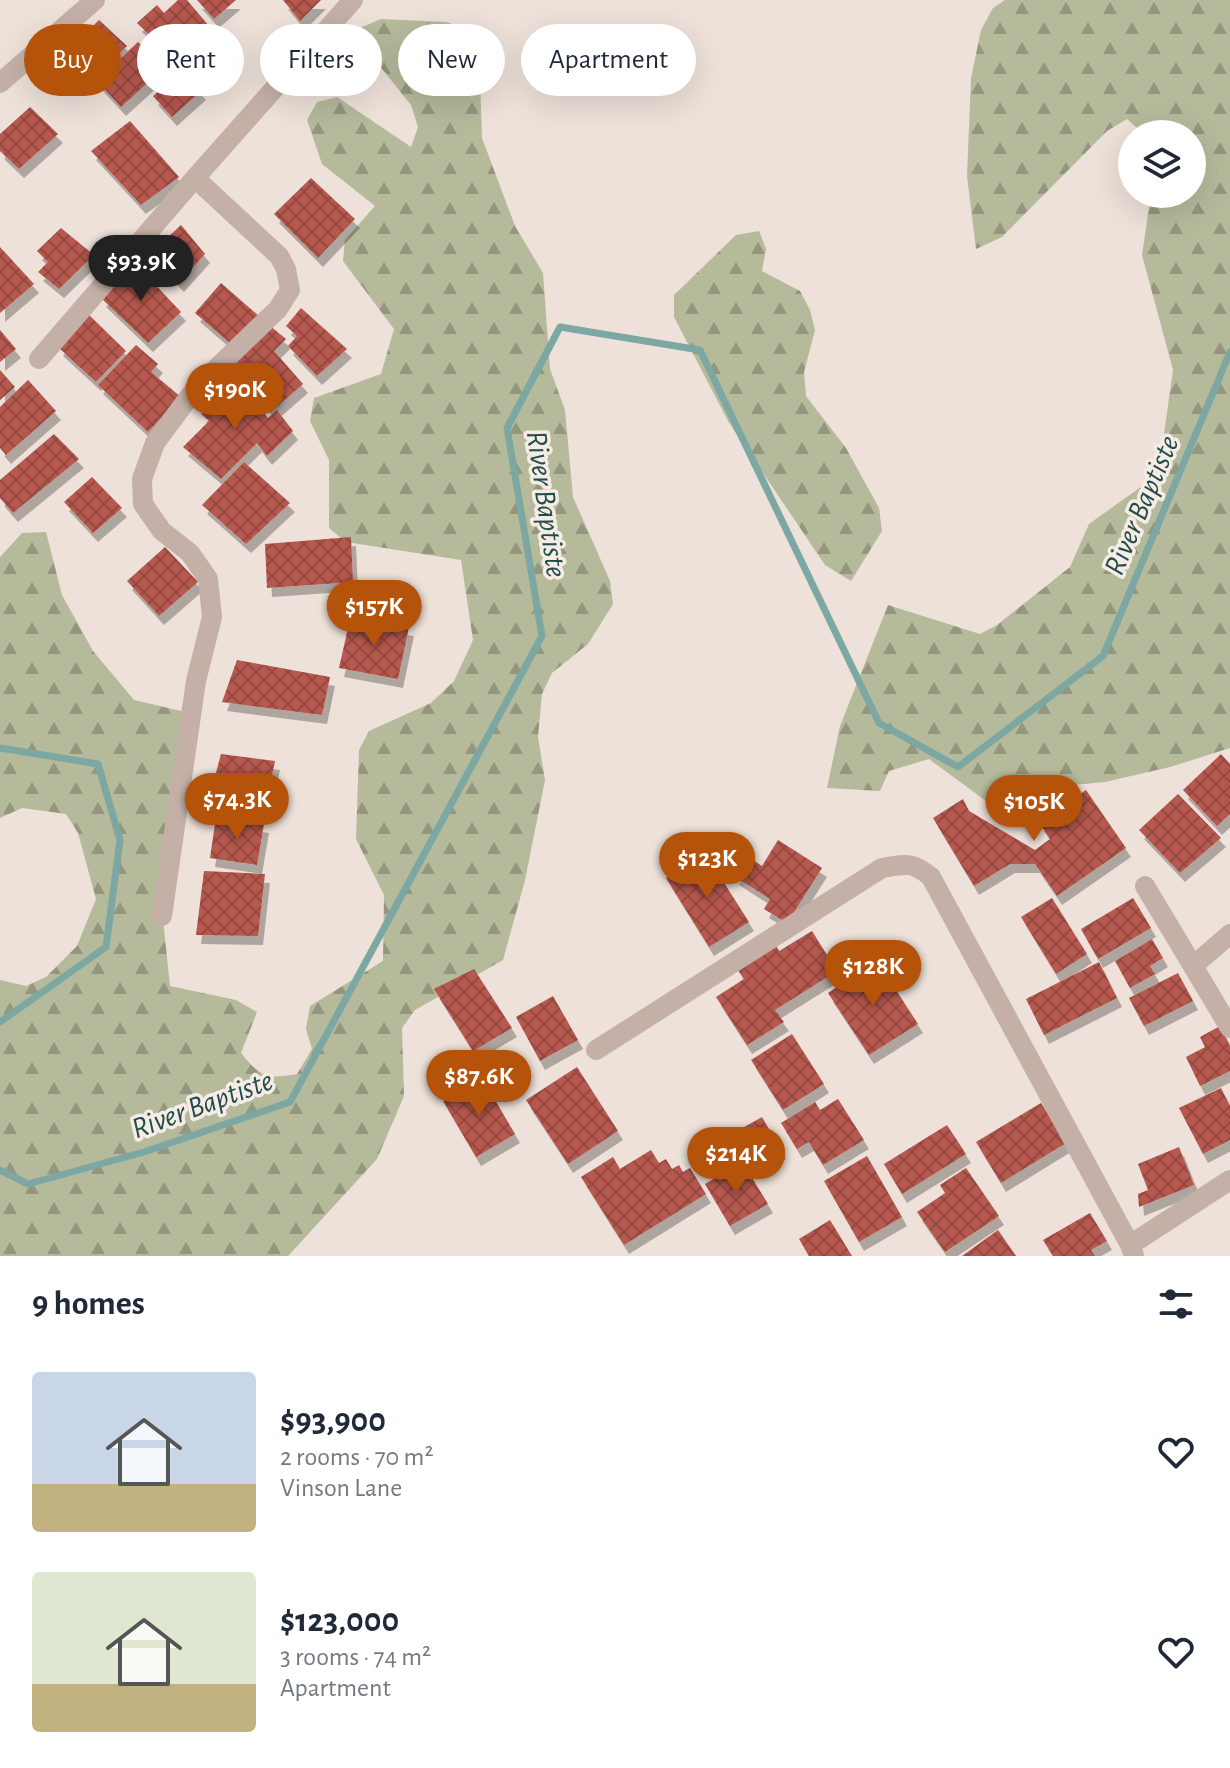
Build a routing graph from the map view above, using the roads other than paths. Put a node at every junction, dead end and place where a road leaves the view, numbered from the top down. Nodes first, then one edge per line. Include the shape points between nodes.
1 (95, 0) edge
2 (353, 0) edge
3 (0, 83) edge
4 (195, 178) junction
5 (39, 359) dead end
6 (1145, 886) dead end
7 (162, 916) dead end
8 (1230, 934) edge
9 (1193, 966) junction
10 (1230, 1028) edge
11 (596, 1050) dead end
12 (1230, 1180) edge
13 (1132, 1251) edge

1 - 3 street
2 - 4 street
4 - 5 street
4 - 7 street via 279,256 290,290 278,309 195,389 155,443 142,479 143,504 208,579 212,617 196,681
6 - 9 street
8 - 9 street
9 - 10 street
11 - 13 street via 882,868 909,863 931,877
12 - 13 street

